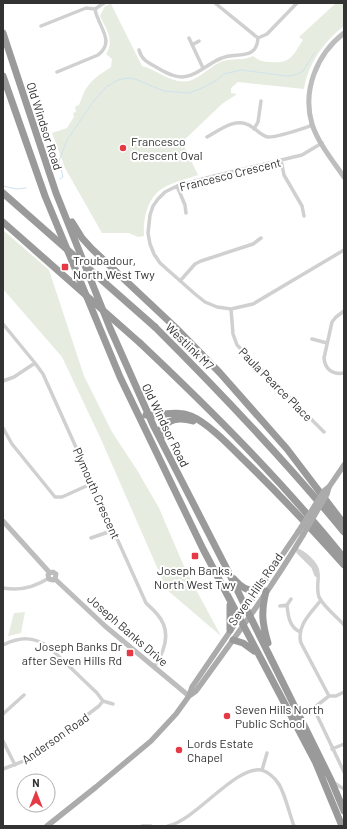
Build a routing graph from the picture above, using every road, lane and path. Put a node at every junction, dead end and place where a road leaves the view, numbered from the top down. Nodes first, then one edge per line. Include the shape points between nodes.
1 (104, 3) edge
2 (215, 3) edge
3 (297, 3) edge
4 (95, 9) junction
5 (41, 26) dead end
6 (344, 32) edge
7 (3, 33) edge
8 (189, 38) dead end
9 (258, 38) junction
10 (199, 41) dead end
11 (192, 44) junction
12 (139, 50) dead end
13 (204, 68) junction
14 (57, 72) dead end
15 (3, 76) edge
16 (261, 101) dead end
17 (313, 125) junction
18 (254, 129) junction
19 (207, 137) dead end
20 (322, 143) junction
21 (281, 160) junction
22 (344, 177) edge
23 (177, 186) junction
24 (56, 193) junction
25 (3, 194) edge
26 (186, 213) dead end
27 (304, 216) dead end
28 (3, 222) edge
29 (261, 238) dead end
30 (344, 250) edge
31 (180, 281) junction
32 (231, 309) junction
33 (344, 311) edge
34 (3, 324) edge
35 (312, 339) dead end
36 (327, 343) junction
37 (36, 363) junction
38 (344, 373) edge
39 (3, 381) edge
40 (132, 403) junction
41 (149, 415) junction
42 (3, 428) edge
43 (324, 432) dead end
44 (161, 440) junction
45 (228, 444) junction
46 (344, 465) edge
47 (93, 483) junction
48 (3, 521) edge
49 (344, 524) edge
50 (114, 530) junction
51 (344, 532) edge
52 (299, 534) junction
53 (91, 538) dead end
54 (295, 549) junction
55 (286, 552) junction
56 (344, 558) edge
57 (344, 565) edge
58 (230, 575) junction
59 (49, 576) junction
60 (3, 588) edge
61 (257, 591) junction
62 (266, 591) junction
63 (228, 596) junction
64 (291, 599) dead end
65 (321, 600) junction
66 (287, 605) junction
67 (280, 606) dead end
68 (246, 608) junction
69 (250, 616) junction
70 (239, 618) junction
71 (344, 625) edge
72 (243, 626) junction
73 (230, 630) junction
74 (300, 632) junction
75 (233, 640) junction
76 (3, 645) edge
77 (259, 655) junction
78 (272, 661) junction
79 (154, 667) junction
80 (344, 692) edge
81 (24, 694) dead end
82 (189, 696) junction
83 (329, 696) junction
84 (103, 701) junction
85 (113, 704) dead end
86 (3, 714) edge
87 (3, 741) edge
88 (344, 744) edge
89 (332, 749) junction
90 (266, 753) dead end
91 (14, 765) junction
92 (3, 769) edge
93 (262, 770) junction
94 (344, 772) edge
95 (331, 780) junction
96 (344, 790) edge
97 (340, 801) junction
98 (344, 811) edge
99 (47, 826) edge
100 (142, 826) edge
101 (151, 826) edge
102 (168, 826) edge
103 (294, 826) edge
104 (342, 826) edge

1 - 4 street
2 - 9 street
3 - 9 street via 267,34
4 - 5 street via 86,8
4 - 14 street via 106,46 98,55
6 - 17 street via 329,48 314,72 309,100
7 - 24 highway, Old Windsor Road
8 - 11 street
9 - 13 street via 258,44 246,55 224,57
10 - 11 street
11 - 13 street
12 - 13 street via 147,63 172,76 189,77
15 - 40 highway, Old Windsor Road via 58,230
16 - 18 street via 258,122
17 - 18 street via 268,137
17 - 20 street
18 - 19 street via 242,123 230,124
20 - 21 street, Francesco Crescent via 306,153
20 - 22 street
21 - 23 street, Francesco Crescent
21 - 27 street via 284,175 302,206
23 - 26 street
23 - 31 street, Francesco Crescent via 165,192 153,206 148,233 154,254
24 - 41 highway, Old Windsor Road via 110,328
24 - 49 highway via 74,227 92,249 220,373 288,449
25 - 51 highway, Westlink M7, bridge via 155,328 208,380
28 - 56 highway, bridge via 140,343 217,418 274,476
29 - 31 street via 253,244 201,261
30 - 32 street, Francesco Crescent via 253,304
31 - 32 street, Francesco Crescent via 205,302
32 - 43 street, Paula Pearce Place via 233,334 237,345
33 - 36 street via 332,322
34 - 37 street, Plymouth Crescent
35 - 36 street
36 - 38 street via 324,364 333,373
37 - 39 street
37 - 47 street, Plymouth Crescent
40 - 41 highway via 141,414
40 - 63 highway, Old Windsor Road
41 - 44 highway, Old Windsor Road
41 - 45 highway via 173,413 190,416
42 - 47 street via 12,444 55,497 62,497
44 - 45 highway via 160,432 167,422 183,419 200,424
44 - 58 highway, Old Windsor Road
45 - 57 highway
46 - 52 main road, Seven Hills Road, bridge via 329,487 328,494
47 - 50 street, Plymouth Crescent
48 - 59 street
50 - 53 street
50 - 79 street, Plymouth Crescent via 146,603 159,616 165,627 164,652
52 - 54 main road, Seven Hills Road
52 - 55 main road, Seven Hills Road
54 - 55 main road
54 - 62 main road, Seven Hills Road
54 - 65 street via 313,567 318,578 318,595
55 - 61 main road, Seven Hills Road
58 - 61 highway via 245,589
58 - 68 highway, Old Windsor Road
59 - 60 street via 38,584 20,589
59 - 79 street, Joseph Banks Drive
61 - 68 main road, Seven Hills Road
62 - 69 main road, Seven Hills Road
62 - 78 highway via 262,620
63 - 70 highway, Old Windsor Road
63 - 73 highway via 231,608
64 - 66 street
65 - 71 street
65 - 74 street
66 - 67 street
66 - 74 street via 294,630
68 - 69 highway, Old Windsor Road
68 - 70 main road, Seven Hills Road
69 - 72 main road, Seven Hills Road
69 - 78 highway, Old Windsor Road
70 - 72 highway, Old Windsor Road
70 - 73 main road, Seven Hills Road
72 - 75 main road, Seven Hills Road
72 - 77 highway, Old Windsor Road
73 - 82 main road, Seven Hills Road via 192,687
74 - 83 street via 301,643
75 - 77 highway via 249,646
75 - 82 main road, Seven Hills Road via 196,691
76 - 84 street via 25,638 42,642 97,692
77 - 104 highway, Old Windsor Road via 315,761
78 - 95 highway, Old Windsor Road
79 - 82 street, Joseph Banks Drive
80 - 83 street
81 - 86 street
82 - 99 main road, Seven Hills Road via 151,741
83 - 89 street via 316,705 315,711
84 - 85 street
84 - 91 street, Anderson Road via 34,756
87 - 91 street
88 - 89 street
89 - 94 street
90 - 93 street
91 - 92 street, Anderson Road
93 - 102 street via 250,771 238,778 175,825
93 - 103 street via 279,784
95 - 96 street
95 - 97 highway, Old Windsor Road
96 - 97 street
97 - 98 highway, Old Windsor Road
100 - 101 street

